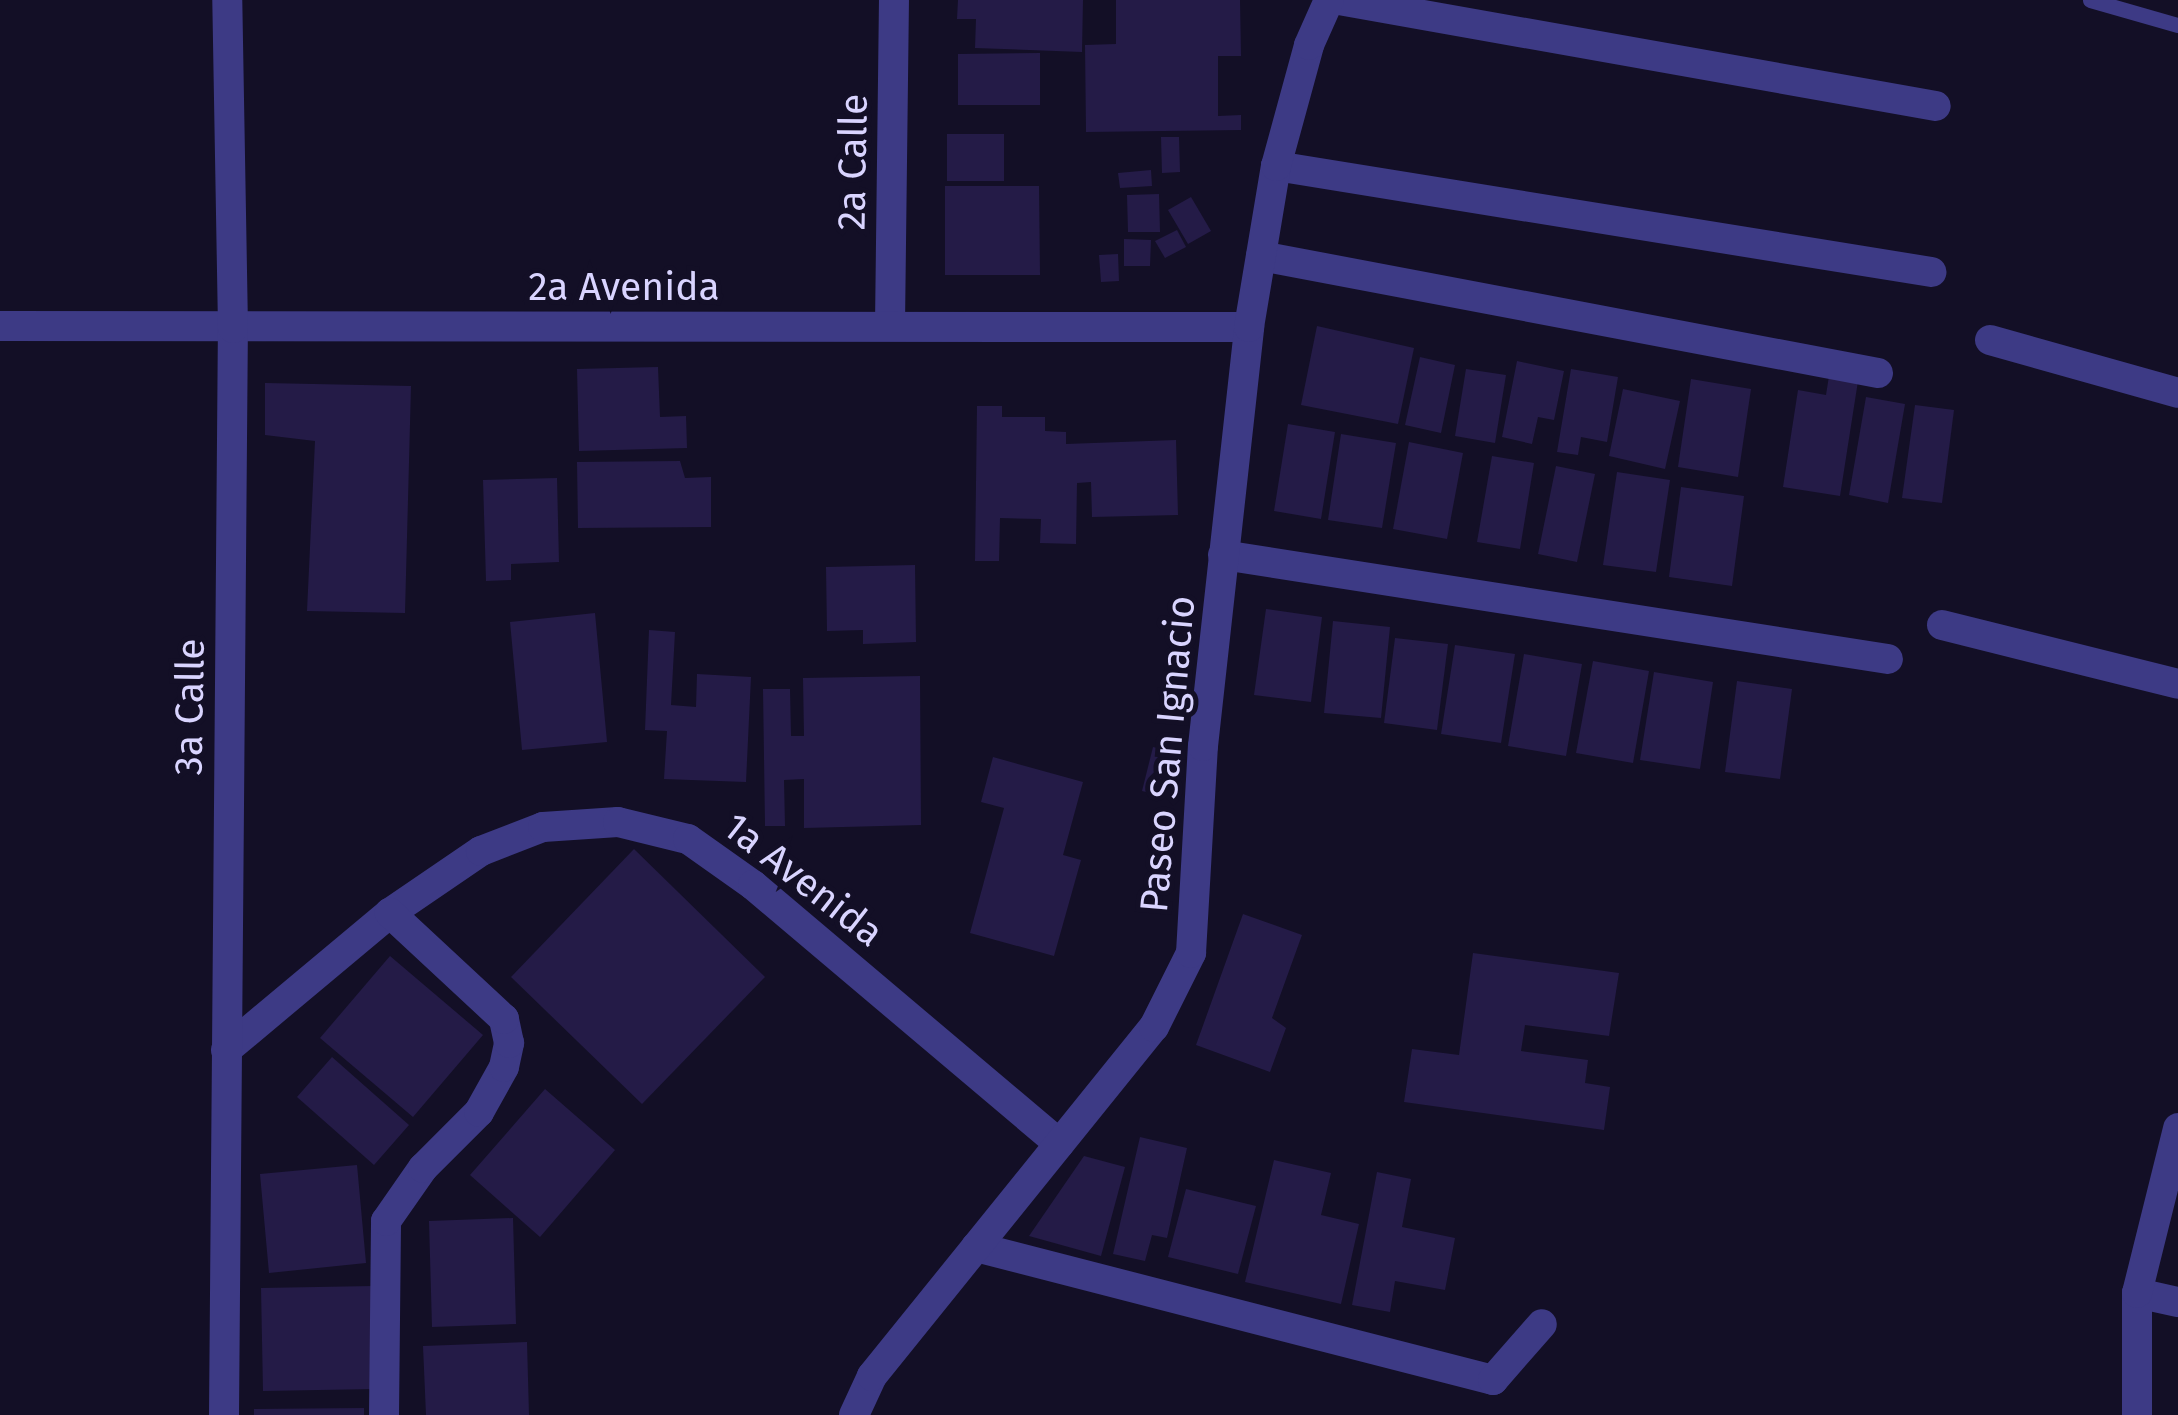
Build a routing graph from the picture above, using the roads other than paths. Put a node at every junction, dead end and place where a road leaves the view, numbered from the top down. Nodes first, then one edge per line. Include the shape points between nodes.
1 (227, 0) edge
2 (894, 0) edge
3 (1329, 0) edge
4 (1339, 0) edge
5 (2090, 0) edge
6 (2178, 25) edge
7 (1936, 106) dead end
8 (1276, 166) junction
9 (1261, 256) junction
10 (1931, 272) dead end
11 (890, 325) junction
12 (0, 326) edge
13 (1249, 327) junction
14 (233, 328) junction
15 (1990, 340) dead end
16 (1878, 373) dead end
17 (2178, 393) edge
18 (1223, 555) junction
19 (1942, 625) dead end
20 (1888, 658) dead end
21 (2178, 684) edge
22 (390, 913) junction
23 (226, 1050) junction
24 (2178, 1128) edge
25 (1059, 1144) junction
26 (976, 1247) junction
27 (2137, 1293) junction
28 (2178, 1302) edge
29 (1542, 1324) dead end
30 (224, 1415) edge
31 (384, 1415) edge
32 (854, 1415) edge
33 (2137, 1415) edge

1 - 14 street, 3a Calle
2 - 11 street, 2a Calle
3 - 8 street, Paseo San Ignacio
4 - 7 street
5 - 6 lane
8 - 9 street, Paseo San Ignacio
8 - 10 street
9 - 13 street, Paseo San Ignacio
9 - 16 street
11 - 13 street, 2a Avenida
11 - 14 street, 2a Avenida
12 - 14 street, 2a Avenida
13 - 18 street, Paseo San Ignacio
14 - 23 street, 3a Calle
15 - 17 street
18 - 20 street
18 - 25 street, Paseo San Ignacio via 1191,953 1154,1027
19 - 21 street
22 - 23 street, 1a Avenida
22 - 25 street, 1a Avenida via 481,851 543,827 618,822 688,839
22 - 31 street via 504,1019 509,1043 479,1112 423,1168 386,1221
23 - 30 street, 3a Calle
24 - 27 street
25 - 26 street, Paseo San Ignacio
26 - 29 street via 1493,1380
26 - 32 street, Paseo San Ignacio via 872,1376
27 - 28 street
27 - 33 street

